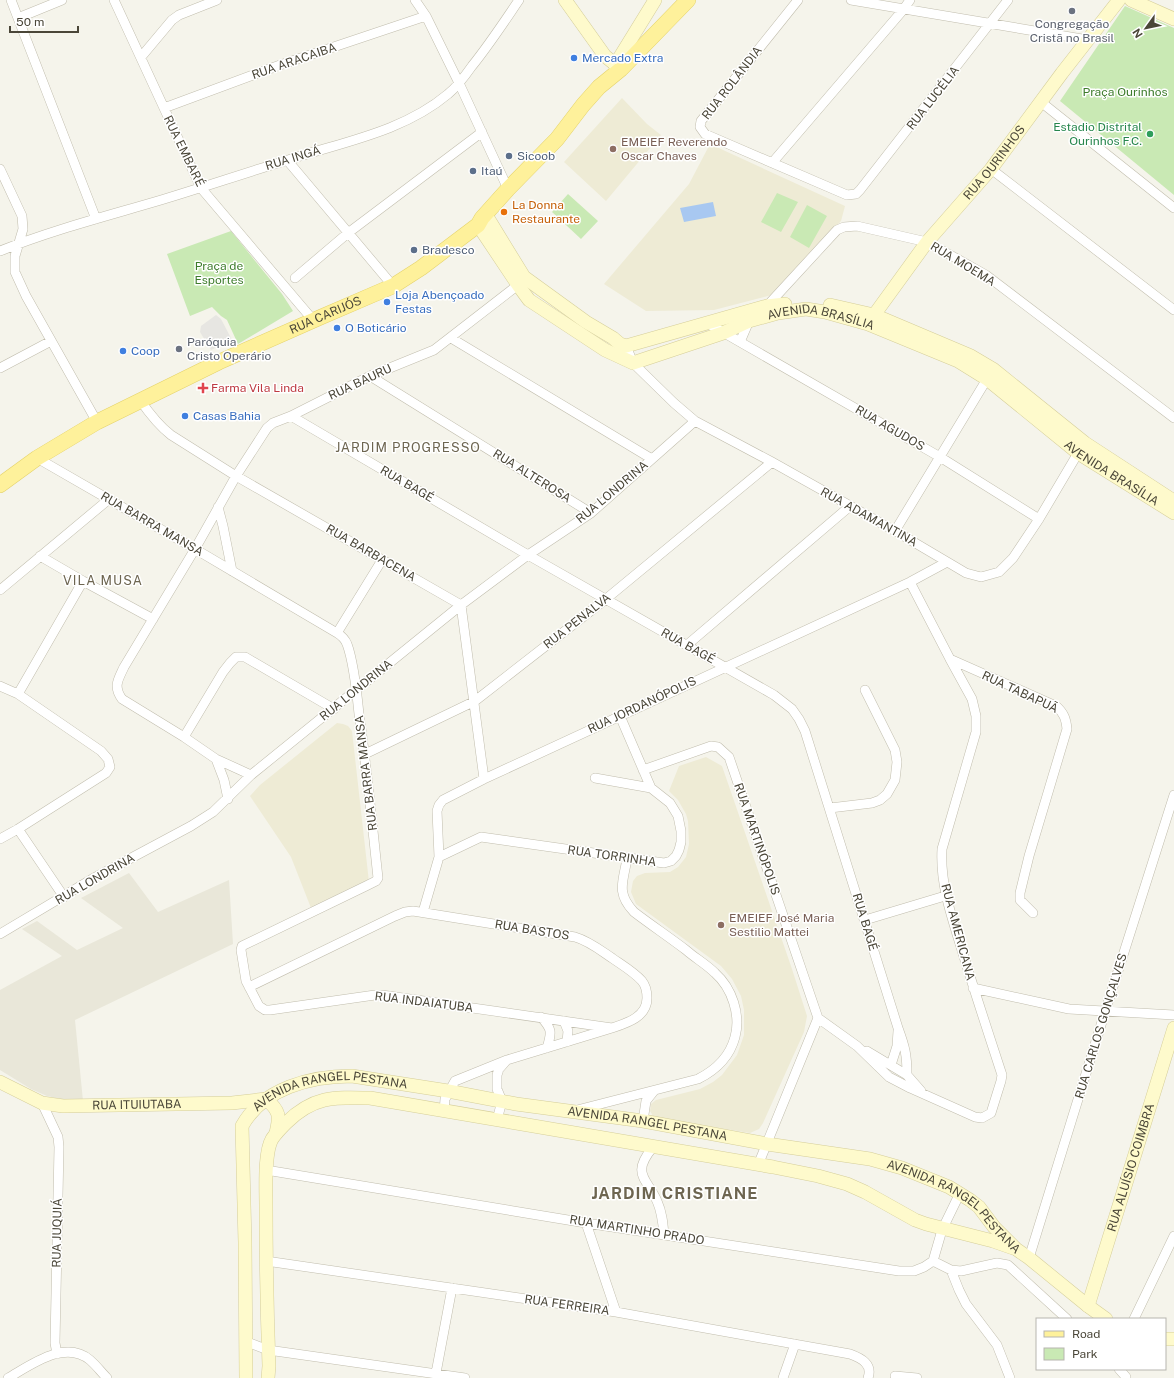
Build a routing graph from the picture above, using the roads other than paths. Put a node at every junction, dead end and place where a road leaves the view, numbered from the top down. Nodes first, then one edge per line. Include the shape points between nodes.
1 (11, 0) edge
2 (62, 0) edge
3 (114, 0) edge
4 (217, 0) edge
5 (415, 0) edge
6 (519, 0) edge
7 (565, 0) edge
8 (655, 0) edge
9 (688, 0) edge
10 (798, 0) edge
11 (851, 0) edge
12 (910, 0) edge
13 (1008, 0) edge
14 (1119, 0) edge
15 (1131, 0) edge
16 (903, 10) junction
17 (426, 16) junction
18 (18, 18) junction
19 (1174, 20) edge
20 (991, 23) junction
21 (1088, 40) junction
22 (141, 57) junction
23 (618, 67) junction
24 (459, 83) junction
25 (1040, 102) junction
26 (164, 108) junction
27 (482, 132) junction
28 (287, 160) junction
29 (772, 162) junction
30 (0, 169) edge
31 (991, 169) junction
32 (201, 188) junction
33 (508, 189) junction
34 (856, 194) joint
35 (1174, 208) edge
36 (96, 219) junction
37 (482, 220) junction
38 (348, 233) junction
39 (927, 242) junction
40 (19, 243) junction
41 (0, 251) edge
42 (295, 278) dead end
43 (521, 281) junction
44 (393, 286) junction
45 (767, 306) junction
46 (1174, 310) edge
47 (871, 319) junction
48 (313, 320) junction
49 (749, 321) junction
50 (707, 323) junction
51 (723, 333) junction
52 (451, 338) junction
53 (52, 341) junction
54 (740, 342) junction
55 (626, 346) junction
56 (633, 363) junction
57 (0, 368) edge
58 (990, 374) junction
59 (370, 376) junction
60 (140, 400) junction
61 (291, 416) junction
62 (1174, 418) edge
63 (695, 421) junction
64 (98, 422) junction
65 (1081, 448) junction
66 (940, 456) junction
67 (37, 458) junction
68 (652, 459) junction
69 (772, 462) junction
70 (236, 476) junction
71 (0, 485) edge
72 (108, 500) junction
73 (1174, 501) edge
74 (218, 507) junction
75 (849, 507) junction
76 (592, 512) junction
77 (1174, 513) edge
78 (1039, 518) junction
79 (895, 532) junction
80 (195, 549) junction
81 (528, 555) junction
82 (40, 556) junction
83 (382, 560) junction
84 (947, 562) junction
85 (232, 571) junction
86 (83, 581) junction
87 (910, 582) junction
88 (0, 590) edge
89 (606, 599) junction
90 (461, 605) junction
91 (153, 619) junction
92 (337, 633) junction
93 (687, 645) junction
94 (950, 659) junction
95 (725, 667) junction
96 (0, 686) edge
97 (356, 690) junction
98 (865, 690) dead end
99 (18, 694) junction
100 (474, 701) junction
101 (334, 708) junction
102 (620, 716) junction
103 (184, 737) junction
104 (365, 754) junction
105 (216, 759) junction
106 (643, 770) junction
107 (252, 775) junction
108 (596, 778) dead end
109 (484, 780) junction
110 (651, 788) junction
111 (1174, 795) edge
112 (228, 799) junction
113 (830, 808) junction
114 (18, 829) junction
115 (0, 839) edge
116 (439, 857) junction
117 (627, 859) junction
118 (946, 896) junction
119 (64, 897) junction
120 (423, 912) junction
121 (1033, 912) dead end
122 (865, 920) junction
123 (0, 934) edge
124 (249, 987) junction
125 (973, 988) junction
126 (1105, 1012) junction
127 (1174, 1015) edge
128 (540, 1017) junction
129 (818, 1018) junction
130 (564, 1021) junction
131 (612, 1028) junction
132 (898, 1028) junction
133 (1174, 1028) edge
134 (566, 1042) junction
135 (857, 1046) junction
136 (547, 1048) junction
137 (507, 1060) junction
138 (891, 1065) junction
139 (907, 1075) junction
140 (0, 1082) edge
141 (448, 1091) junction
142 (654, 1091) junction
143 (924, 1094) junction
144 (266, 1099) junction
145 (502, 1101) junction
146 (42, 1103) junction
147 (232, 1103) junction
148 (573, 1111) junction
149 (444, 1112) junction
150 (497, 1120) junction
151 (643, 1121) junction
152 (242, 1126) junction
153 (276, 1134) junction
154 (767, 1144) junction
155 (653, 1147) junction
156 (758, 1165) junction
157 (266, 1170) junction
158 (960, 1193) junction
159 (586, 1223) junction
160 (942, 1230) junction
161 (664, 1235) junction
162 (1174, 1236) edge
163 (1016, 1249) junction
164 (1029, 1258) junction
165 (266, 1261) junction
166 (933, 1261) junction
167 (951, 1270) junction
168 (452, 1288) junction
169 (1088, 1306) junction
170 (616, 1312) junction
171 (1066, 1318) edge
172 (1105, 1318) edge
173 (1134, 1318) edge
174 (247, 1342) junction
175 (795, 1344) junction
176 (268, 1350) junction
177 (57, 1354) junction
178 (436, 1373) junction
179 (895, 1376) dead end
180 (8, 1378) edge
181 (107, 1378) edge
182 (246, 1378) edge
183 (268, 1378) edge
184 (465, 1378) edge
185 (784, 1378) edge
186 (868, 1378) edge
187 (917, 1378) edge
188 (1010, 1378) edge

1 - 18 street
2 - 18 street
3 - 22 street, RUA EMBARÉ
4 - 22 street via 172,20
5 - 17 street
6 - 24 street, RUA INGÁ
7 - 23 main road via 605,56
8 - 23 main road, RUA CARIJÓS
9 - 23 main road, RUA CARIJÓS
10 - 29 street, RUA ROLÂNDIA via 701,121 700,127 705,134
11 - 16 street
12 - 16 street
13 - 20 street, RUA LUCÉLIA
14 - 21 main road, RUA OURINHOS
15 - 19 main road
16 - 20 street
16 - 29 street
17 - 24 street
17 - 26 street, RUA ARACAIBA via 280,65
18 - 36 street
20 - 21 street
20 - 34 street, RUA LUCÉLIA
21 - 25 main road, RUA OURINHOS
22 - 26 street, RUA EMBARÉ
23 - 33 main road, RUA CARIJÓS via 606,91 574,128 557,139
24 - 27 street
24 - 28 street, RUA INGÁ via 449,94 425,111 389,128
25 - 31 main road, RUA OURINHOS
25 - 35 street
26 - 32 street, RUA EMBARÉ
27 - 33 street
27 - 38 street
28 - 32 street, RUA INGÁ
28 - 38 street
29 - 34 street, RUA ROLÂNDIA via 848,195
30 - 40 street via 22,216 23,229
31 - 39 main road, RUA OURINHOS
31 - 46 street
32 - 36 street, RUA INGÁ
32 - 48 street, RUA EMBARÉ
33 - 37 main road, RUA CARIJÓS
36 - 40 street, RUA INGÁ
37 - 43 main road
37 - 44 main road, RUA CARIJÓS via 421,268
38 - 42 street
38 - 44 street
39 - 45 street, RUA MOEMA via 857,226 844,227 837,230
39 - 47 main road, RUA OURINHOS
39 - 62 street, RUA MOEMA via 986,275
40 - 41 street, RUA INGÁ
40 - 53 street via 15,256 15,272
43 - 52 street, RUA BAURU
43 - 55 main road
43 - 56 main road via 529,300 605,350
44 - 48 main road, RUA CARIJÓS
45 - 47 main road, AVENIDA BRASÍLIA via 813,302
45 - 50 main road, AVENIDA BRASÍLIA
47 - 49 main road, AVENIDA BRASÍLIA via 806,309
47 - 58 main road, AVENIDA BRASÍLIA via 971,356
48 - 60 main road, RUA CARIJÓS
49 - 51 main road, AVENIDA BRASÍLIA
49 - 54 street
50 - 51 street, RUA AGUDOS
50 - 55 main road, AVENIDA BRASÍLIA
51 - 54 street, RUA AGUDOS
51 - 56 main road, AVENIDA BRASÍLIA
52 - 59 street, RUA BAURU via 434,350
52 - 68 street
53 - 57 street
53 - 64 street
54 - 66 street, RUA AGUDOS
55 - 56 street, RUA ADAMANTINA
56 - 63 street, RUA ADAMANTINA
58 - 65 main road, AVENIDA BRASÍLIA
58 - 66 street
59 - 61 street, RUA BAURU
59 - 76 street, RUA ALTEROSA
60 - 64 main road, RUA CARIJÓS
60 - 70 street, RUA BARBACENA via 162,428
61 - 70 street, RUA BAURU via 267,428
61 - 81 street, RUA BAGÉ
63 - 68 street, RUA LONDRINA
63 - 69 street, RUA ADAMANTINA
64 - 67 main road, RUA CARIJÓS
65 - 73 main road, AVENIDA BRASÍLIA
65 - 77 main road, AVENIDA BRASÍLIA
65 - 78 street, RUA ADAMANTINA
66 - 78 street, RUA AGUDOS
66 - 79 street
67 - 71 main road, RUA CARIJÓS
67 - 72 street, RUA BARRA MANSA
68 - 76 street, RUA LONDRINA
69 - 75 street, RUA ADAMANTINA
69 - 89 street, RUA PENALVA
70 - 74 street, RUA BAURU
70 - 83 street, RUA BARBACENA
72 - 80 street, RUA BARRA MANSA
72 - 82 street
74 - 80 street, RUA BAURU
74 - 85 street
75 - 79 street, RUA ADAMANTINA
75 - 93 street
76 - 81 street, RUA LONDRINA
78 - 84 street, RUA ADAMANTINA via 1013,558 999,572 981,577 966,573
79 - 84 street, RUA ADAMANTINA
80 - 85 street, RUA BARRA MANSA
80 - 91 street, RUA BAURU
81 - 89 street, RUA BAGÉ
81 - 90 street, RUA LONDRINA
82 - 86 street
82 - 88 street
83 - 90 street, RUA BARBACENA
83 - 92 street
84 - 87 street, RUA JORDANÓPOLIS
85 - 92 street, RUA BARRA MANSA
86 - 91 street
86 - 99 street
87 - 94 street
87 - 95 street, RUA JORDANÓPOLIS
89 - 93 street, RUA BAGÉ
89 - 100 street, RUA PENALVA
90 - 97 street, RUA LONDRINA
90 - 100 street
91 - 103 street, RUA BAURU via 117,682 117,692 122,699
92 - 97 street, RUA BARRA MANSA via 348,646
93 - 95 street, RUA BAGÉ
94 - 118 street, RUA AMERICANA via 972,699 976,732 942,849 941,864
94 - 121 street, RUA TABAPUÃ via 1056,706 1063,712 1067,729 1020,893 1020,900
95 - 102 street, RUA JORDANÓPOLIS
95 - 113 street, RUA BAGÉ via 774,695 792,709 805,731
96 - 99 street
97 - 101 street, RUA LONDRINA
97 - 104 street, RUA BARRA MANSA
98 - 113 street via 895,750 895,780 880,800
99 - 114 street via 101,750 110,767 106,773
100 - 104 street, RUA PENALVA
100 - 109 street
101 - 103 street via 246,657 236,657 230,662
101 - 107 street, RUA LONDRINA
102 - 106 street, RUA TORRINHA
102 - 109 street, RUA JORDANÓPOLIS
103 - 105 street
104 - 124 street, RUA BARRA MANSA via 378,878 373,883 242,946
105 - 107 street
105 - 112 street
106 - 110 street, RUA TORRINHA
106 - 129 street, RUA MARTINÓPOLIS via 711,746 718,747 729,757
107 - 112 street, RUA LONDRINA
108 - 110 street
109 - 116 street, RUA JORDANÓPOLIS via 443,800 439,805
110 - 117 street, RUA TORRINHA via 670,803 678,816 681,831 679,850 676,856 664,864
111 - 126 street, RUA CARLOS GONÇALVES
112 - 119 street, RUA LONDRINA via 191,826 92,879
113 - 122 street, RUA BAGÉ
114 - 115 street
114 - 119 street
116 - 117 street, RUA TORRINHA via 480,837
116 - 120 street, RUA JORDANÓPOLIS
117 - 142 street via 622,886 625,901 634,912 716,973 730,992 737,1019 733,1043 717,1068 698,1079
118 - 122 street
118 - 125 street, RUA AMERICANA
119 - 123 street, RUA LONDRINA
120 - 124 street, RUA BASTOS via 405,912
120 - 131 street, RUA BASTOS via 575,937 588,942 642,981 647,990 645,1008 638,1017
122 - 132 street, RUA BAGÉ
124 - 128 street, RUA INDAIATUBA via 265,1010 382,995
125 - 126 street via 1058,1008
125 - 143 street, RUA AMERICANA via 1002,1075 991,1113 982,1118
126 - 127 street
126 - 164 street, RUA CARLOS GONÇALVES
128 - 130 street, RUA INDAIATUBA
128 - 136 street via 551,1031
129 - 135 street
129 - 154 street
130 - 131 street, RUA INDAIATUBA
130 - 134 street via 568,1031
131 - 134 street, RUA BASTOS
132 - 138 street, RUA BAGÉ via 897,1046
132 - 139 street, RUA BAGÉ via 907,1057
133 - 169 main road, RUA ALUÍSIO COIMBRA
134 - 136 street, RUA BASTOS
135 - 138 street
135 - 143 street via 889,1077
136 - 137 street, RUA BASTOS
137 - 141 street, RUA BASTOS via 455,1081
137 - 145 street via 497,1075 497,1088
138 - 139 street
139 - 143 street
140 - 146 main road
141 - 144 main road, AVENIDA RANGEL PESTANA via 352,1076 337,1076 291,1086
141 - 145 main road, AVENIDA RANGEL PESTANA
141 - 149 street
142 - 148 street
142 - 151 street via 646,1101
144 - 147 main road, RUA ITUIUTABA
144 - 152 main road, AVENIDA RANGEL PESTANA via 247,1117
144 - 153 main road via 278,1114
145 - 148 main road, AVENIDA RANGEL PESTANA
145 - 150 street
146 - 147 main road, RUA ITUIUTABA via 63,1106
146 - 177 street, RUA JUQUIÁ via 58,1137 59,1148 55,1343
147 - 152 main road
148 - 151 main road, AVENIDA RANGEL PESTANA
149 - 150 main road, AVENIDA RANGEL PESTANA
149 - 153 main road, AVENIDA RANGEL PESTANA via 370,1098 339,1097 307,1106
150 - 155 main road, AVENIDA RANGEL PESTANA
151 - 154 main road, AVENIDA RANGEL PESTANA
152 - 174 main road, AVENIDA RANGEL PESTANA
153 - 157 main road, AVENIDA RANGEL PESTANA via 268,1147
154 - 156 street
154 - 158 main road, AVENIDA RANGEL PESTANA via 886,1163
155 - 156 main road, AVENIDA RANGEL PESTANA
155 - 161 street via 647,1154 641,1170 642,1177 659,1206
156 - 160 main road, AVENIDA RANGEL PESTANA via 847,1184 915,1220
157 - 159 street, RUA MARTINHO PRADO
157 - 165 main road, AVENIDA RANGEL PESTANA
158 - 160 street
158 - 163 main road, AVENIDA RANGEL PESTANA via 979,1207
159 - 161 street, RUA MARTINHO PRADO
159 - 170 street
160 - 163 main road, AVENIDA RANGEL PESTANA via 993,1241
160 - 166 street
161 - 166 street, RUA MARTINHO PRADO via 899,1271 914,1271
162 - 173 street
163 - 164 main road
164 - 169 main road
165 - 168 street, RUA FERREIRA
165 - 176 main road, AVENIDA RANGEL PESTANA
166 - 167 street
167 - 171 street via 967,1270 996,1264 1008,1265
167 - 188 street via 966,1304 997,1345
168 - 170 street, RUA FERREIRA
168 - 178 street
169 - 172 main road
170 - 175 street, RUA FERREIRA
174 - 176 street
174 - 182 main road, AVENIDA RANGEL PESTANA
175 - 185 street
175 - 186 street, RUA FERREIRA via 850,1354 865,1361 870,1370
176 - 178 street
176 - 183 main road, AVENIDA RANGEL PESTANA
177 - 180 street via 47,1356
177 - 181 street via 66,1352 81,1355 89,1359
178 - 184 street
179 - 187 street

